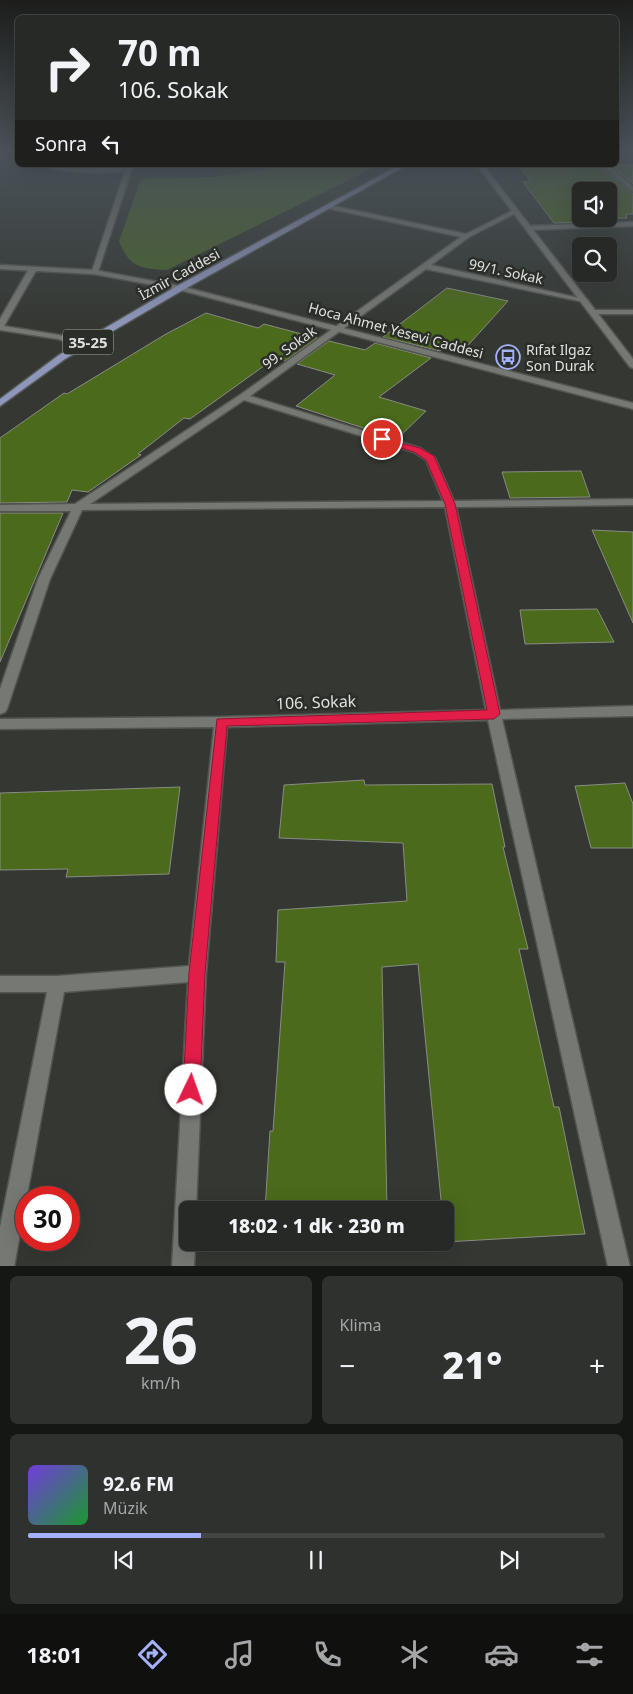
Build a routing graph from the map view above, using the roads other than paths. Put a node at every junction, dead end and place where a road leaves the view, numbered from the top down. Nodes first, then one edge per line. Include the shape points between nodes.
1 (115, 210) edge
2 (322, 210) edge
3 (348, 210) edge
4 (516, 211) joint
5 (633, 224) edge
6 (529, 228) junction
7 (467, 236) junction
8 (424, 266) junction
9 (0, 268) edge
10 (33, 269) junction
11 (94, 272) junction
12 (180, 288) junction
13 (584, 300) junction
14 (593, 312) junction
15 (633, 312) edge
16 (0, 327) edge
17 (337, 329) junction
18 (82, 345) junction
19 (633, 365) edge
20 (243, 397) junction
21 (0, 403) edge
22 (633, 406) edge
23 (633, 502) edge
24 (450, 504) junction
25 (78, 507) junction
26 (0, 508) edge
27 (0, 709) edge
28 (633, 711) edge
29 (494, 714) junction
30 (221, 722) junction
31 (0, 724) edge
32 (197, 973) junction
33 (0, 984) edge
34 (57, 984) junction
35 (3, 1266) edge
36 (183, 1266) edge
37 (619, 1266) edge

1 - 11 street
2 - 12 main road, İzmir Caddesi / 35-25
3 - 7 street
4 - 6 street
4 - 7 street, 99. Sokak
5 - 6 street
6 - 13 street
7 - 8 street, 99. Sokak
8 - 13 street, 99/1. Sokak
8 - 17 street, 99. Sokak
9 - 10 street, Hoca Ahmet Yesevi Caddesi
10 - 11 street, Hoca Ahmet Yesevi Caddesi
10 - 16 street
11 - 12 street, Hoca Ahmet Yesevi Caddesi
12 - 17 street, Hoca Ahmet Yesevi Caddesi
12 - 18 main road, İzmir Caddesi / 35-25
13 - 14 street
14 - 15 street
14 - 19 street
16 - 18 street via 59,337
17 - 20 street, 99. Sokak
17 - 22 street, Hoca Ahmet Yesevi Caddesi
18 - 21 main road, İzmir Caddesi / 35-25 via 62,356
20 - 24 street via 417,450 430,458
20 - 25 street, 99. Sokak
23 - 24 street
24 - 25 street
24 - 29 street
25 - 26 street
25 - 27 street via 44,578
28 - 29 street, 106. Sokak
29 - 30 street, 106. Sokak
29 - 37 street
30 - 31 street, 106. Sokak
30 - 32 street
32 - 34 street
32 - 36 street
33 - 34 street
34 - 35 street

